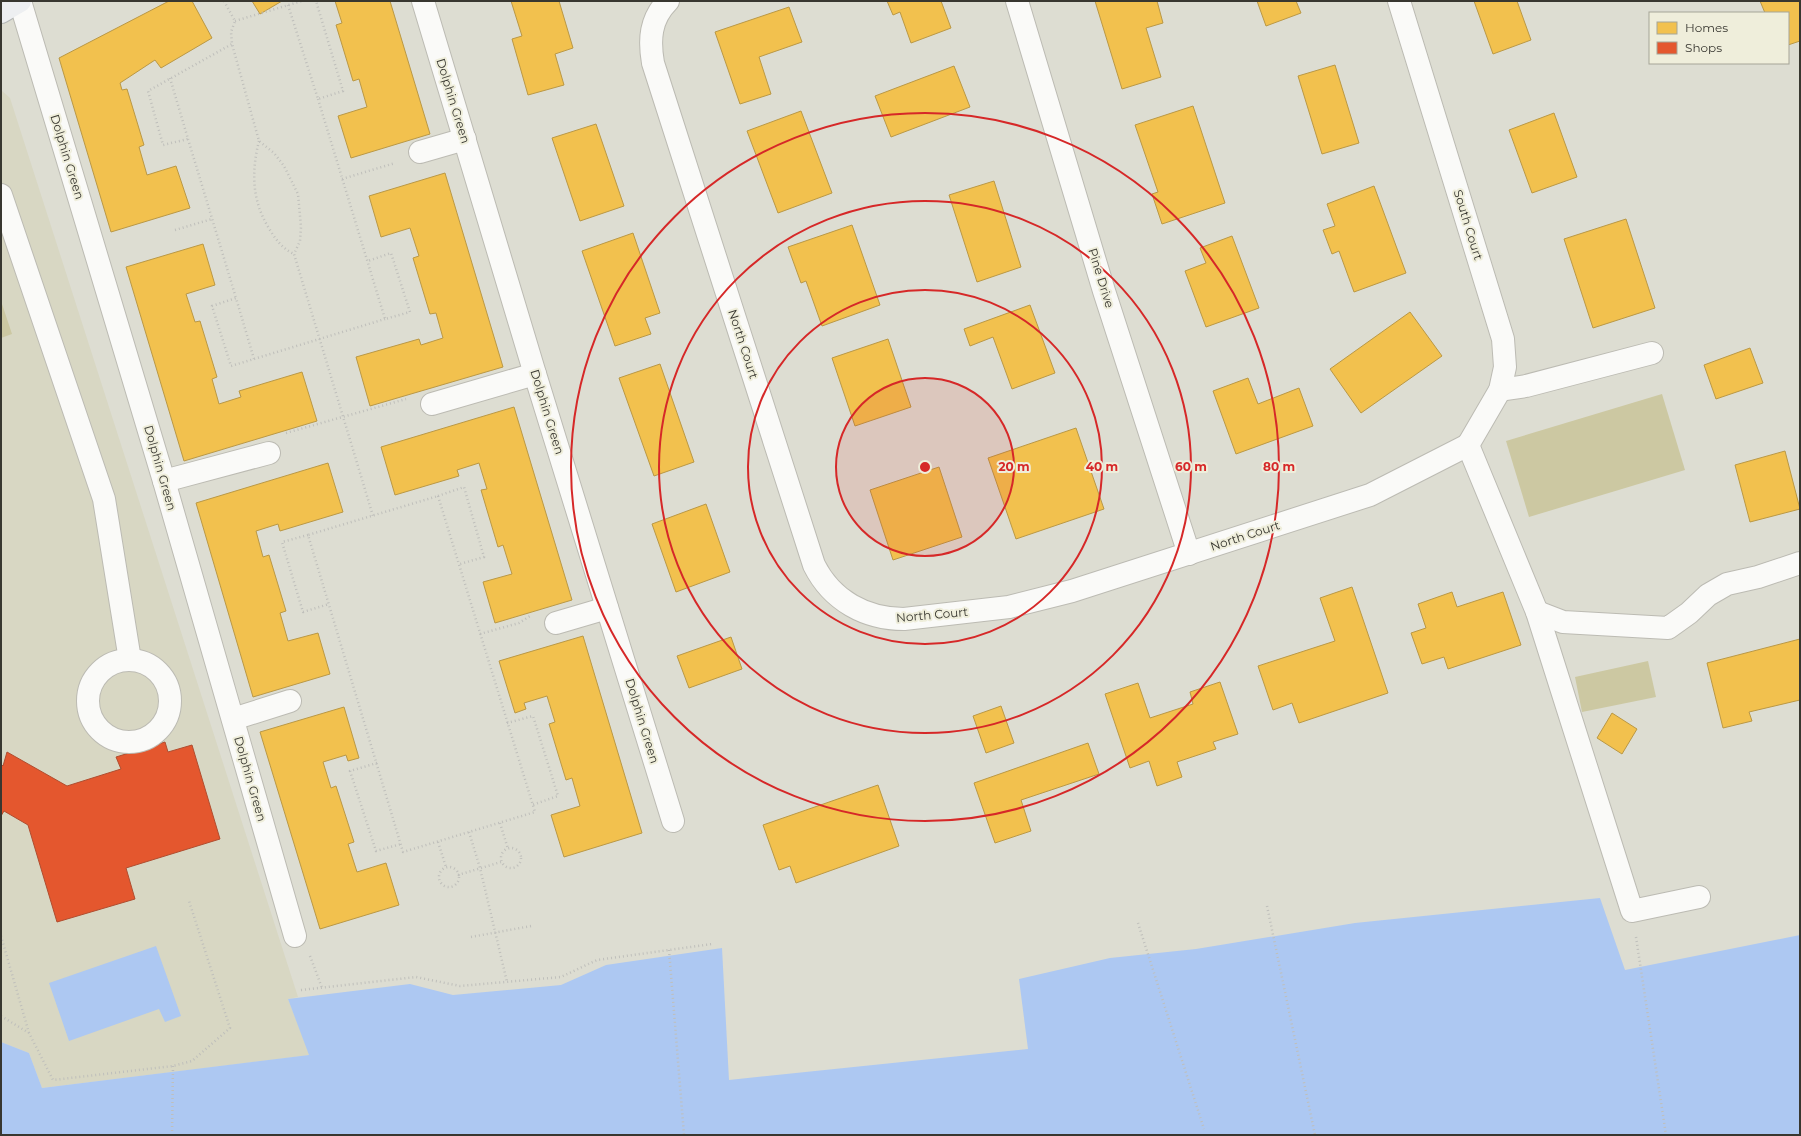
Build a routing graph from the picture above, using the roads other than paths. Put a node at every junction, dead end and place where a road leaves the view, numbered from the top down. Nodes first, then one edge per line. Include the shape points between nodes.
1 (20, 1) edge
2 (423, 1) edge
3 (668, 1) edge
4 (1017, 1) edge
5 (1399, 1) edge
6 (1, 12) edge
7 (465, 139) junction
8 (420, 152) dead end
9 (1, 195) edge
10 (1652, 352) dead end
11 (535, 374) junction
12 (1500, 390) junction
13 (432, 404) road end
14 (1468, 445) junction
15 (269, 453) road end
16 (164, 481) junction
17 (1189, 554) junction
18 (1800, 563) edge
19 (607, 608) junction
20 (1537, 612) junction
21 (556, 623) road end
22 (130, 660) dead end
23 (290, 701) dead end
24 (232, 719) junction
25 (673, 821) dead end
26 (1699, 897) dead end
27 (295, 936) dead end

1 - 6 main road
1 - 16 street, Dolphin Green
2 - 7 street, Dolphin Green
3 - 17 street, North Court via 658,14 651,33 653,63 811,558 824,583 854,608 888,619 904,619 1009,607 1072,591
4 - 17 street, Pine Drive via 1104,291
5 - 12 street, South Court via 1503,339 1505,366
7 - 8 street
7 - 11 street, Dolphin Green
9 - 22 street via 104,499
10 - 12 street via 1526,386
11 - 13 street
11 - 19 street, Dolphin Green
12 - 14 street, South Court
14 - 17 street, North Court via 1370,495
14 - 20 street
15 - 16 street
16 - 24 street, Dolphin Green
18 - 20 street via 1727,584 1708,595 1668,628 1564,622
19 - 21 street
19 - 25 street, Dolphin Green
20 - 26 street via 1632,911
23 - 24 street
24 - 27 street, Dolphin Green

